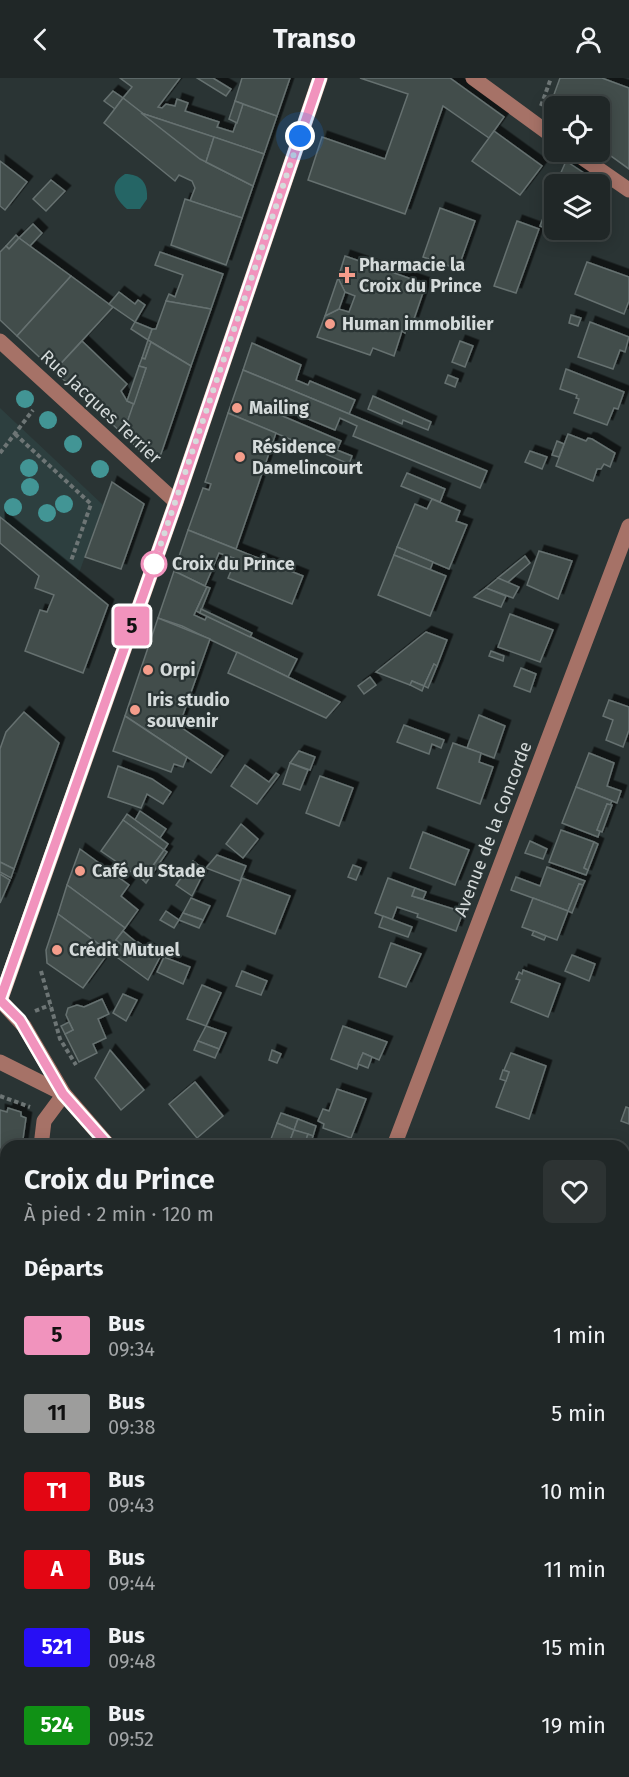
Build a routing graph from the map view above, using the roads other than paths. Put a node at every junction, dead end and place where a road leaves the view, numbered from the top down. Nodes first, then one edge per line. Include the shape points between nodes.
1 (320, 78) edge
2 (473, 78) edge
3 (544, 130) edge
4 (588, 162) edge
5 (629, 190) edge
6 (0, 340) edge
7 (176, 502) junction
8 (629, 526) edge
9 (0, 1000) edge
10 (0, 1062) edge
11 (63, 1094) junction
12 (42, 1140) edge
13 (104, 1140) edge
14 (396, 1140) edge

1 - 7 main road
2 - 3 street
4 - 5 street
6 - 7 street, Rue Jacques Terrier
7 - 9 main road
8 - 14 street, Avenue de la Concorde
9 - 11 street via 20,1020
10 - 11 street
11 - 12 street via 44,1121
11 - 13 street

